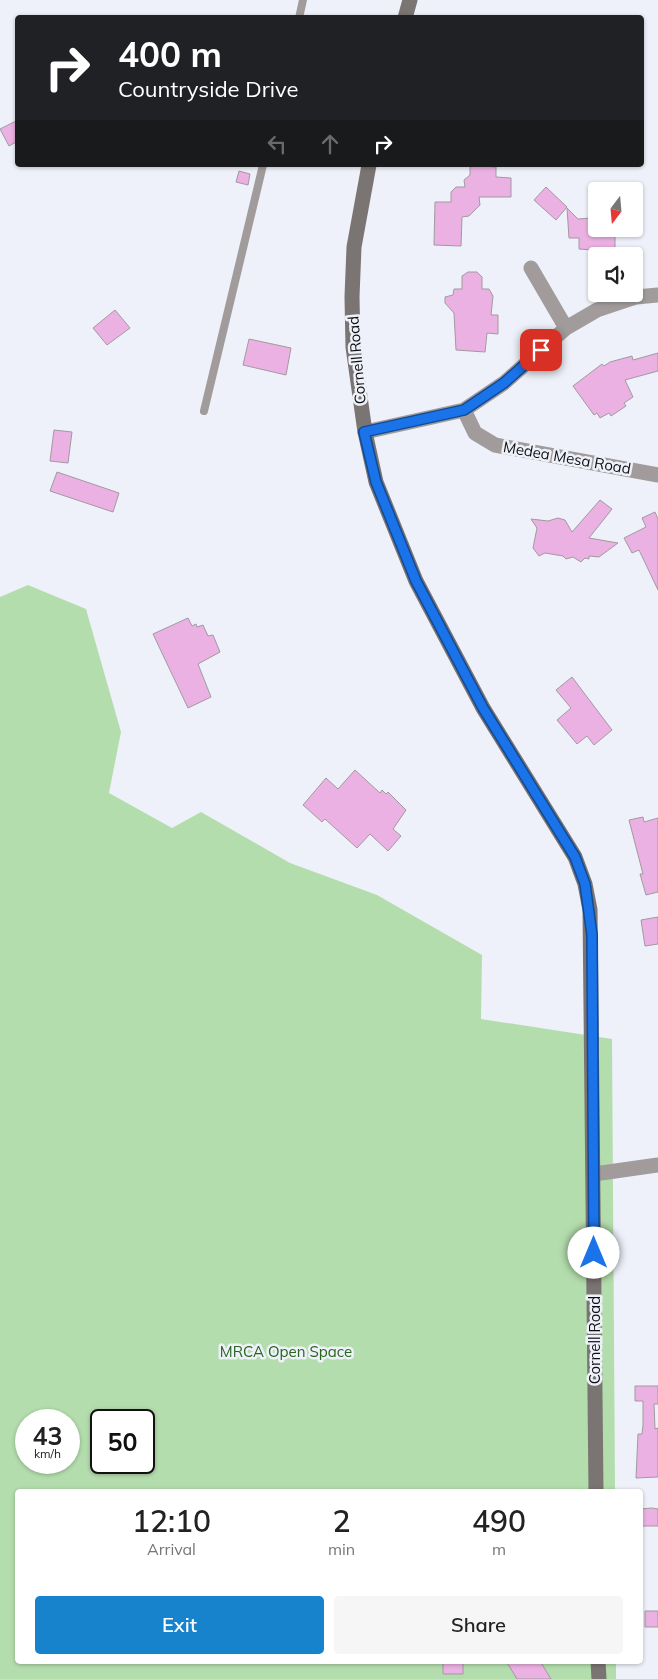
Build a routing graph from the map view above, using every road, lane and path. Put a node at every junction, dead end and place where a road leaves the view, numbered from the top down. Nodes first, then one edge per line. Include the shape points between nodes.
1 (303, 0) edge
2 (410, 0) edge
3 (300, 15) edge
4 (406, 15) edge
5 (263, 167) edge
6 (369, 167) edge
7 (531, 268) dead end
8 (658, 295) edge
9 (566, 328) junction
10 (464, 410) junction
11 (204, 411) dead end
12 (364, 432) junction
13 (658, 475) edge
14 (658, 1166) edge
15 (594, 1174) junction
16 (596, 1489) edge
17 (598, 1664) edge
18 (599, 1679) edge

1 - 3 lane
2 - 4 main road
5 - 11 lane
6 - 12 main road, Cornell Road via 354,247 352,298 353,348
7 - 9 street
8 - 9 street via 636,296 605,307
9 - 10 street via 504,383
10 - 12 street
10 - 13 street, Medea Mesa Road via 475,432 495,445
12 - 15 main road, Cornell Road via 376,482 416,581 483,708 575,857 585,884 592,935
14 - 15 street
15 - 16 main road, Cornell Road
17 - 18 main road

